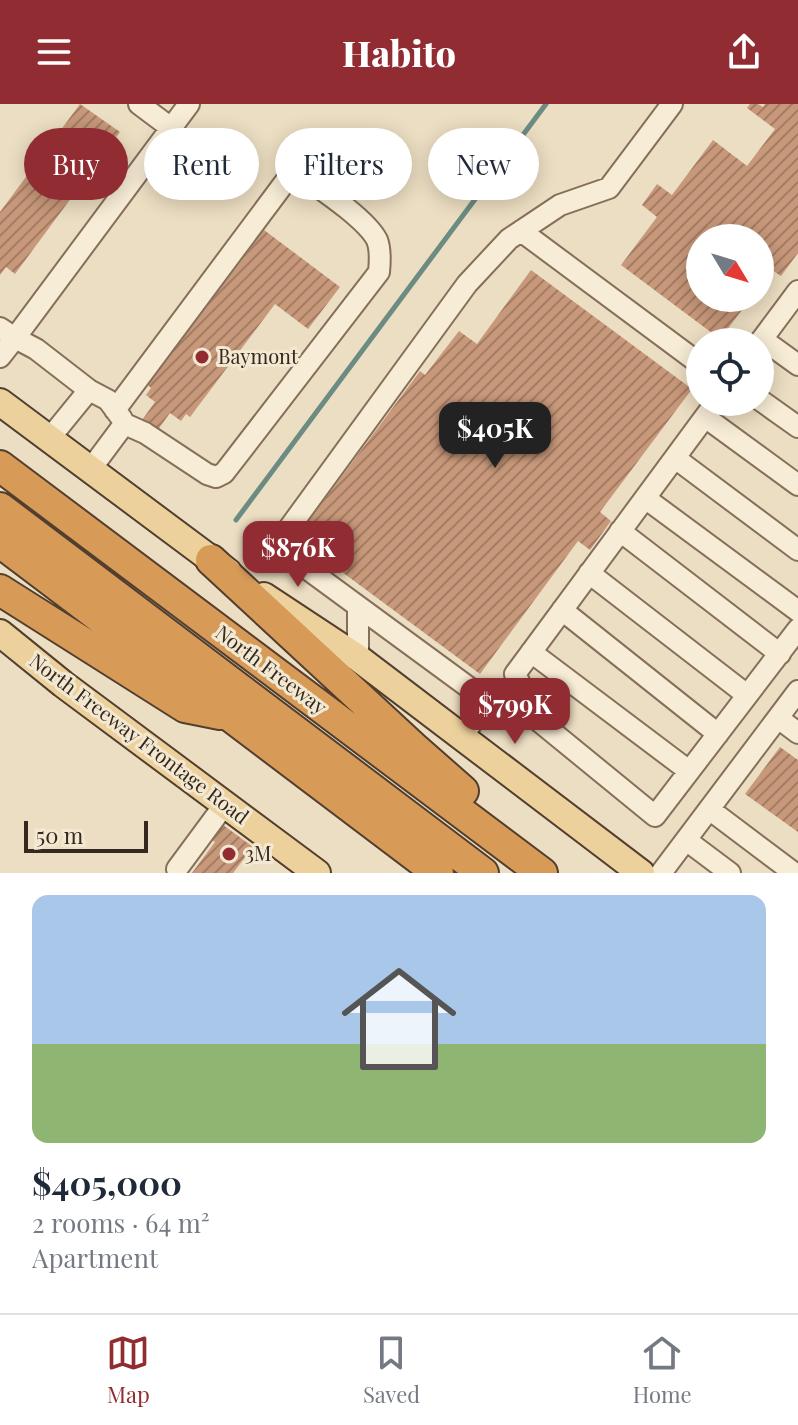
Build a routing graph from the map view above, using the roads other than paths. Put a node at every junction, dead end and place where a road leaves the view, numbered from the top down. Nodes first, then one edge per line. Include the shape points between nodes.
1 (139, 104) edge
2 (189, 104) edge
3 (672, 104) edge
4 (171, 128) joint
5 (144, 162) edge
6 (521, 231) junction
7 (797, 296) edge
8 (771, 328) edge
9 (7, 333) edge
10 (774, 349) edge
11 (686, 354) edge
12 (0, 357) edge
13 (798, 365) edge
14 (89, 390) junction
15 (0, 402) edge
16 (774, 410) edge
17 (705, 416) edge
18 (718, 416) edge
19 (121, 418) junction
20 (798, 427) edge
21 (49, 439) junction
22 (675, 458) junction
23 (0, 466) edge
24 (90, 470) junction
25 (798, 485) edge
26 (645, 498) junction
27 (0, 508) edge
28 (620, 531) junction
29 (0, 542) edge
30 (798, 550) edge
31 (211, 560) junction
32 (589, 573) junction
33 (0, 590) edge
34 (358, 607) junction
35 (562, 610) junction
36 (798, 611) edge
37 (798, 629) edge
38 (0, 633) edge
39 (531, 652) junction
40 (780, 654) junction
41 (358, 658) junction
42 (798, 691) edge
43 (747, 695) junction
44 (232, 717) junction
45 (778, 718) junction
46 (798, 733) edge
47 (718, 734) junction
48 (461, 736) junction
49 (689, 771) junction
50 (225, 804) junction
51 (709, 809) junction
52 (686, 840) junction
53 (177, 869) dead end
54 (317, 873) edge
55 (438, 873) edge
56 (483, 873) edge
57 (542, 873) edge
58 (559, 873) edge
59 (641, 873) edge
60 (661, 873) edge
61 (730, 873) edge
62 (794, 873) edge

1 - 4 lane
2 - 4 lane
3 - 6 lane via 609,188 560,205
5 - 9 lane
6 - 11 lane
6 - 34 lane via 467,284 276,546
7 - 8 lane
9 - 12 lane
9 - 14 lane
10 - 13 lane
14 - 19 lane via 108,400
14 - 21 lane
15 - 21 main road
16 - 20 lane
17 - 22 lane
18 - 25 lane
19 - 19 lane via 207,474 224,473 379,272 377,241 365,224 294,170
19 - 24 lane via 122,427
21 - 24 main road
22 - 26 lane
22 - 30 lane
23 - 57 highway, North Freeway
24 - 31 main road
26 - 28 lane
26 - 36 lane
27 - 56 highway, North Freeway
28 - 32 lane
28 - 40 lane
29 - 44 highway
31 - 41 main road
31 - 58 highway
32 - 35 lane
32 - 43 lane
33 - 44 highway via 185,707
34 - 41 lane
34 - 48 lane via 475,692 482,711
35 - 39 lane
35 - 47 lane
37 - 40 lane
38 - 50 main road, North Freeway Frontage Road
39 - 49 lane
39 - 49 lane via 515,674 540,722 655,816
40 - 43 lane
41 - 48 main road
42 - 45 lane
43 - 47 lane
44 - 55 highway
45 - 46 lane
45 - 51 lane
47 - 49 lane
48 - 59 main road
50 - 53 lane
50 - 54 main road, North Freeway Frontage Road
51 - 52 lane
51 - 62 lane
52 - 60 lane
52 - 61 lane

